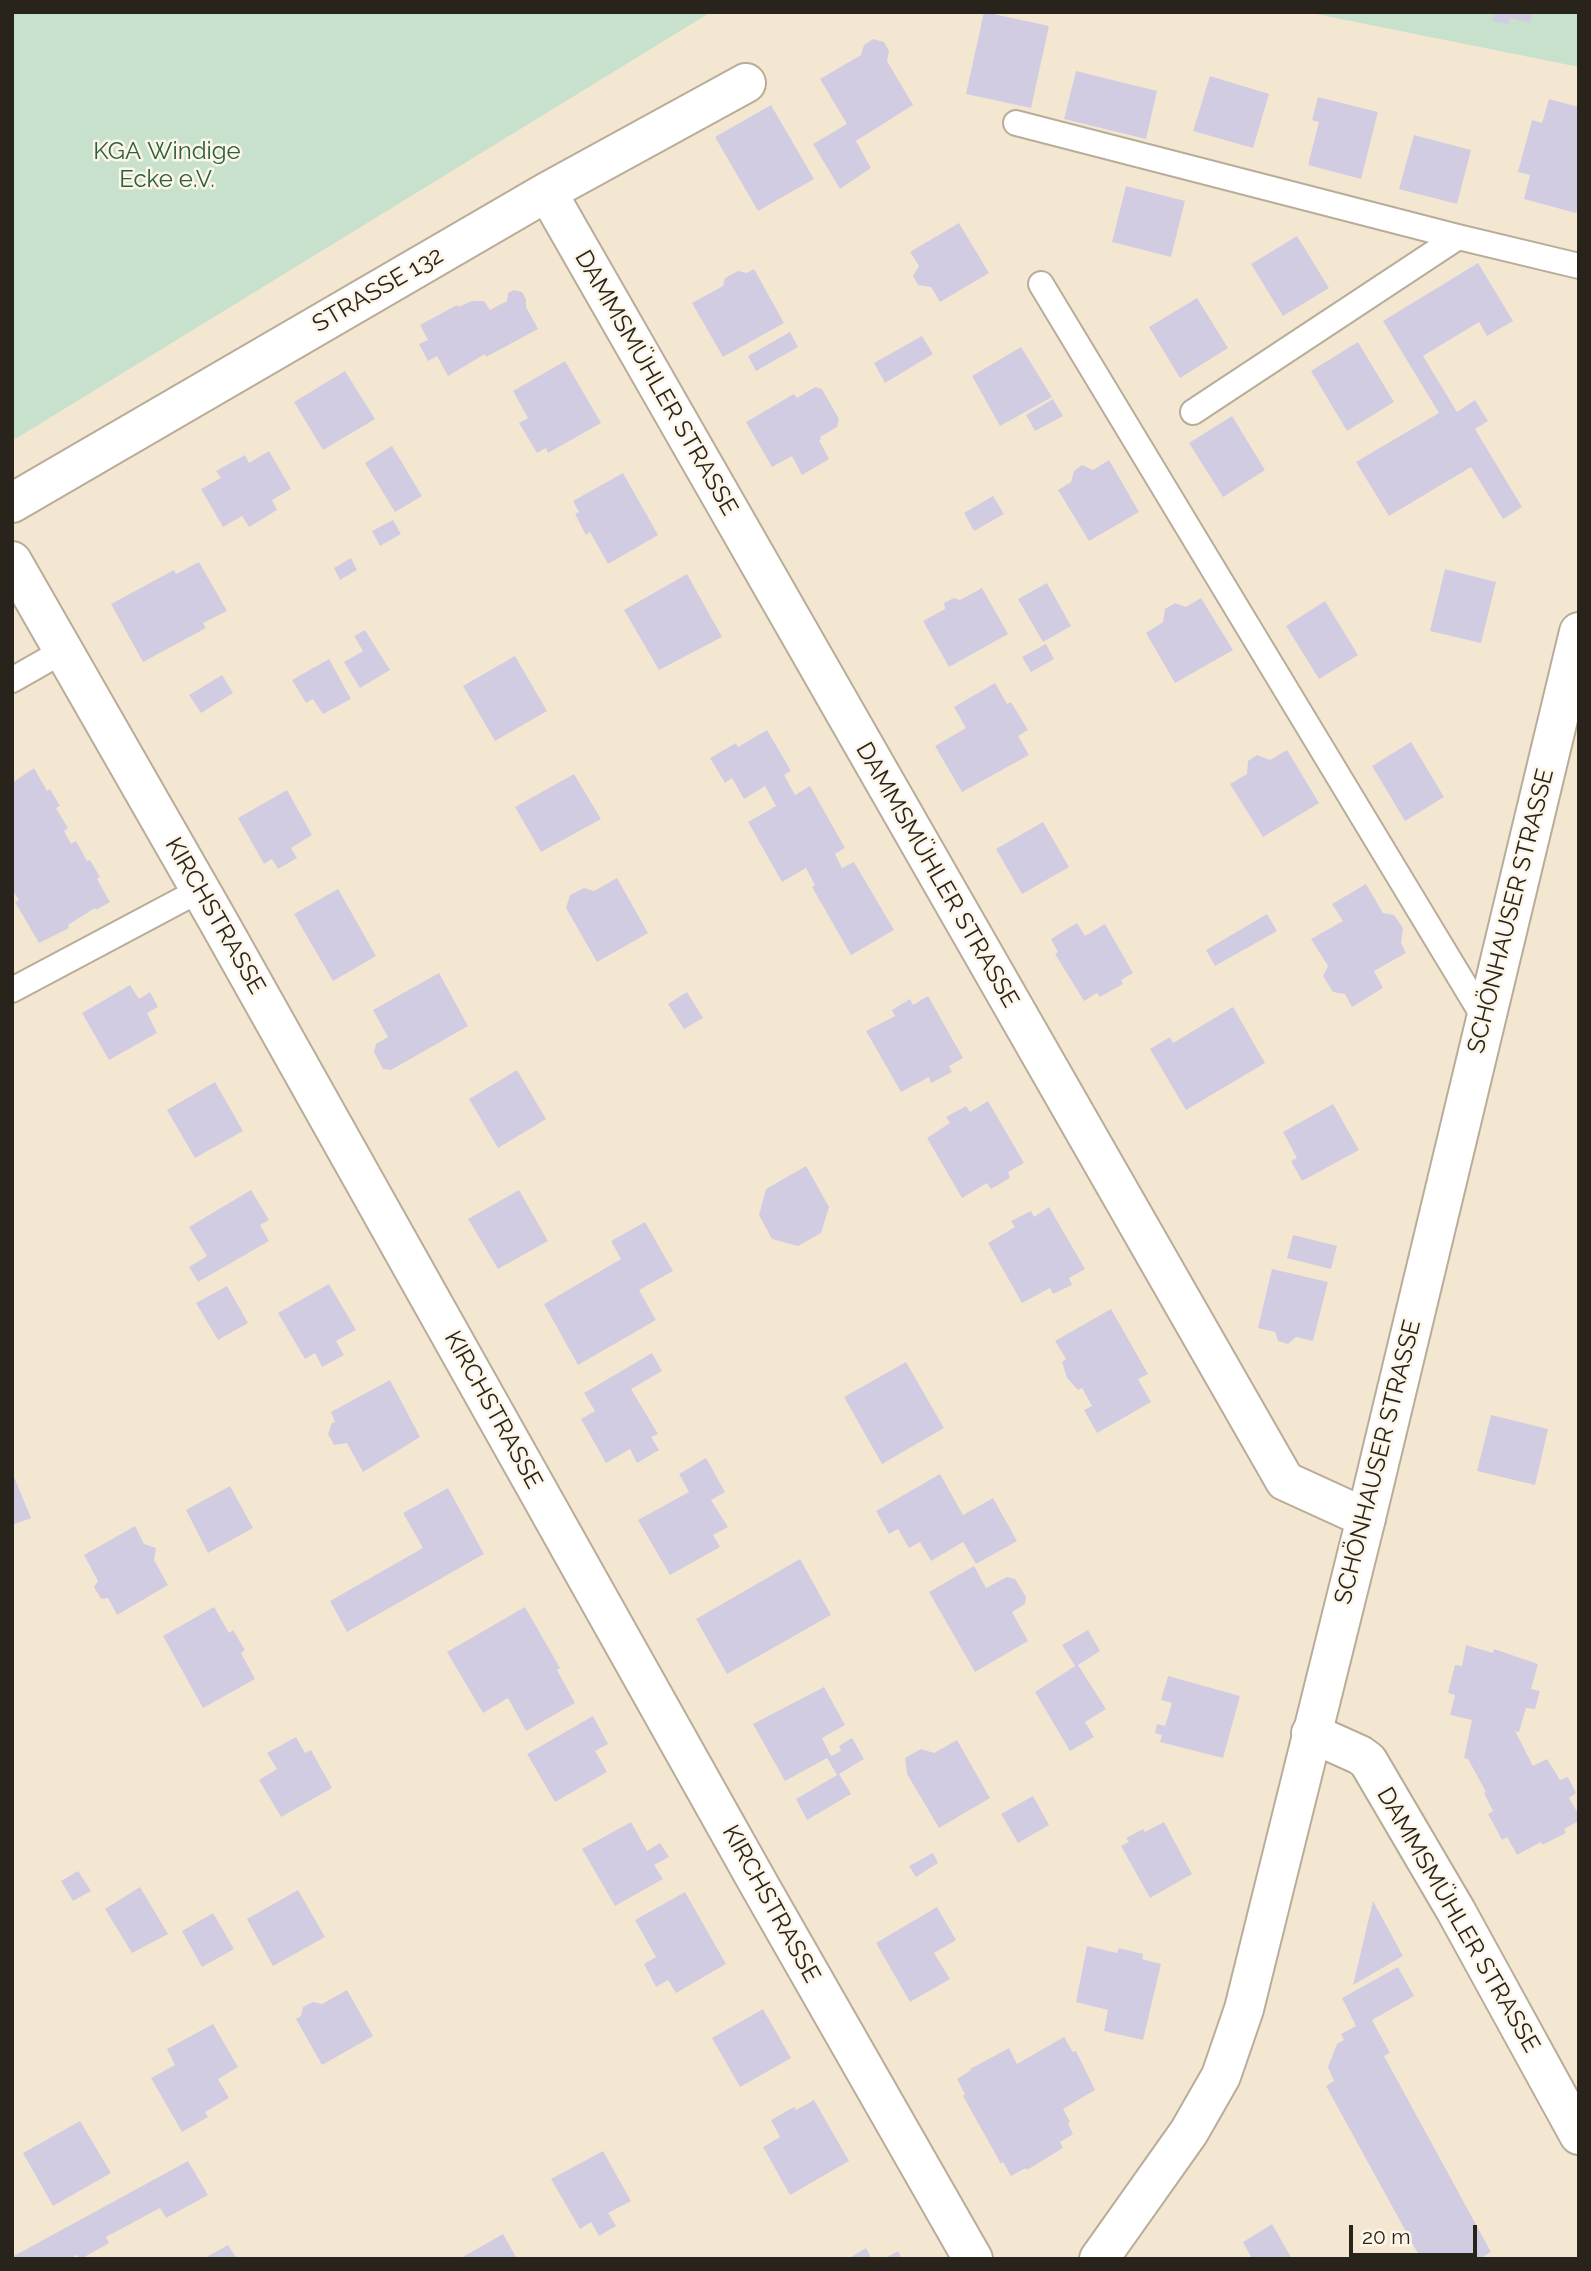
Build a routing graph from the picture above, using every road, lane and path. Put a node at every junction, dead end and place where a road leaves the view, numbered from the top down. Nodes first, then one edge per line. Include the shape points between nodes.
1 (746, 82) dead end
2 (1016, 122) dead end
3 (547, 192) junction
4 (1458, 237) junction
5 (1579, 266) edge
6 (1041, 284) dead end
7 (1193, 412) dead end
8 (12, 503) edge
9 (12, 561) edge
10 (1579, 632) edge
11 (63, 651) junction
12 (12, 680) edge
13 (1570, 710) edge
14 (200, 890) junction
15 (12, 968) edge
16 (47, 972) junction
17 (12, 990) edge
18 (1485, 1019) junction
19 (1366, 1518) junction
20 (1311, 1733) junction
21 (1579, 2135) edge
22 (973, 2259) edge
23 (1099, 2259) edge

1 - 3 street, STRASSE 132
2 - 4 lane
3 - 8 street, STRASSE 132
3 - 19 street, DAMMSMÜHLER STRASSE via 1285,1481
4 - 5 lane
4 - 7 lane
6 - 18 lane
9 - 11 street, KIRCHSTRASSE
10 - 13 street, SCHÖNHAUSER STRASSE
11 - 12 lane
11 - 14 street, KIRCHSTRASSE
13 - 18 street, SCHÖNHAUSER STRASSE
14 - 16 lane
14 - 22 street, KIRCHSTRASSE
15 - 16 lane
16 - 17 lane
18 - 19 street, SCHÖNHAUSER STRASSE
19 - 20 street, SCHÖNHAUSER STRASSE
20 - 21 street, DAMMSMÜHLER STRASSE via 1368,1761
20 - 23 street, SCHÖNHAUSER STRASSE via 1244,2009 1220,2076 1189,2132

